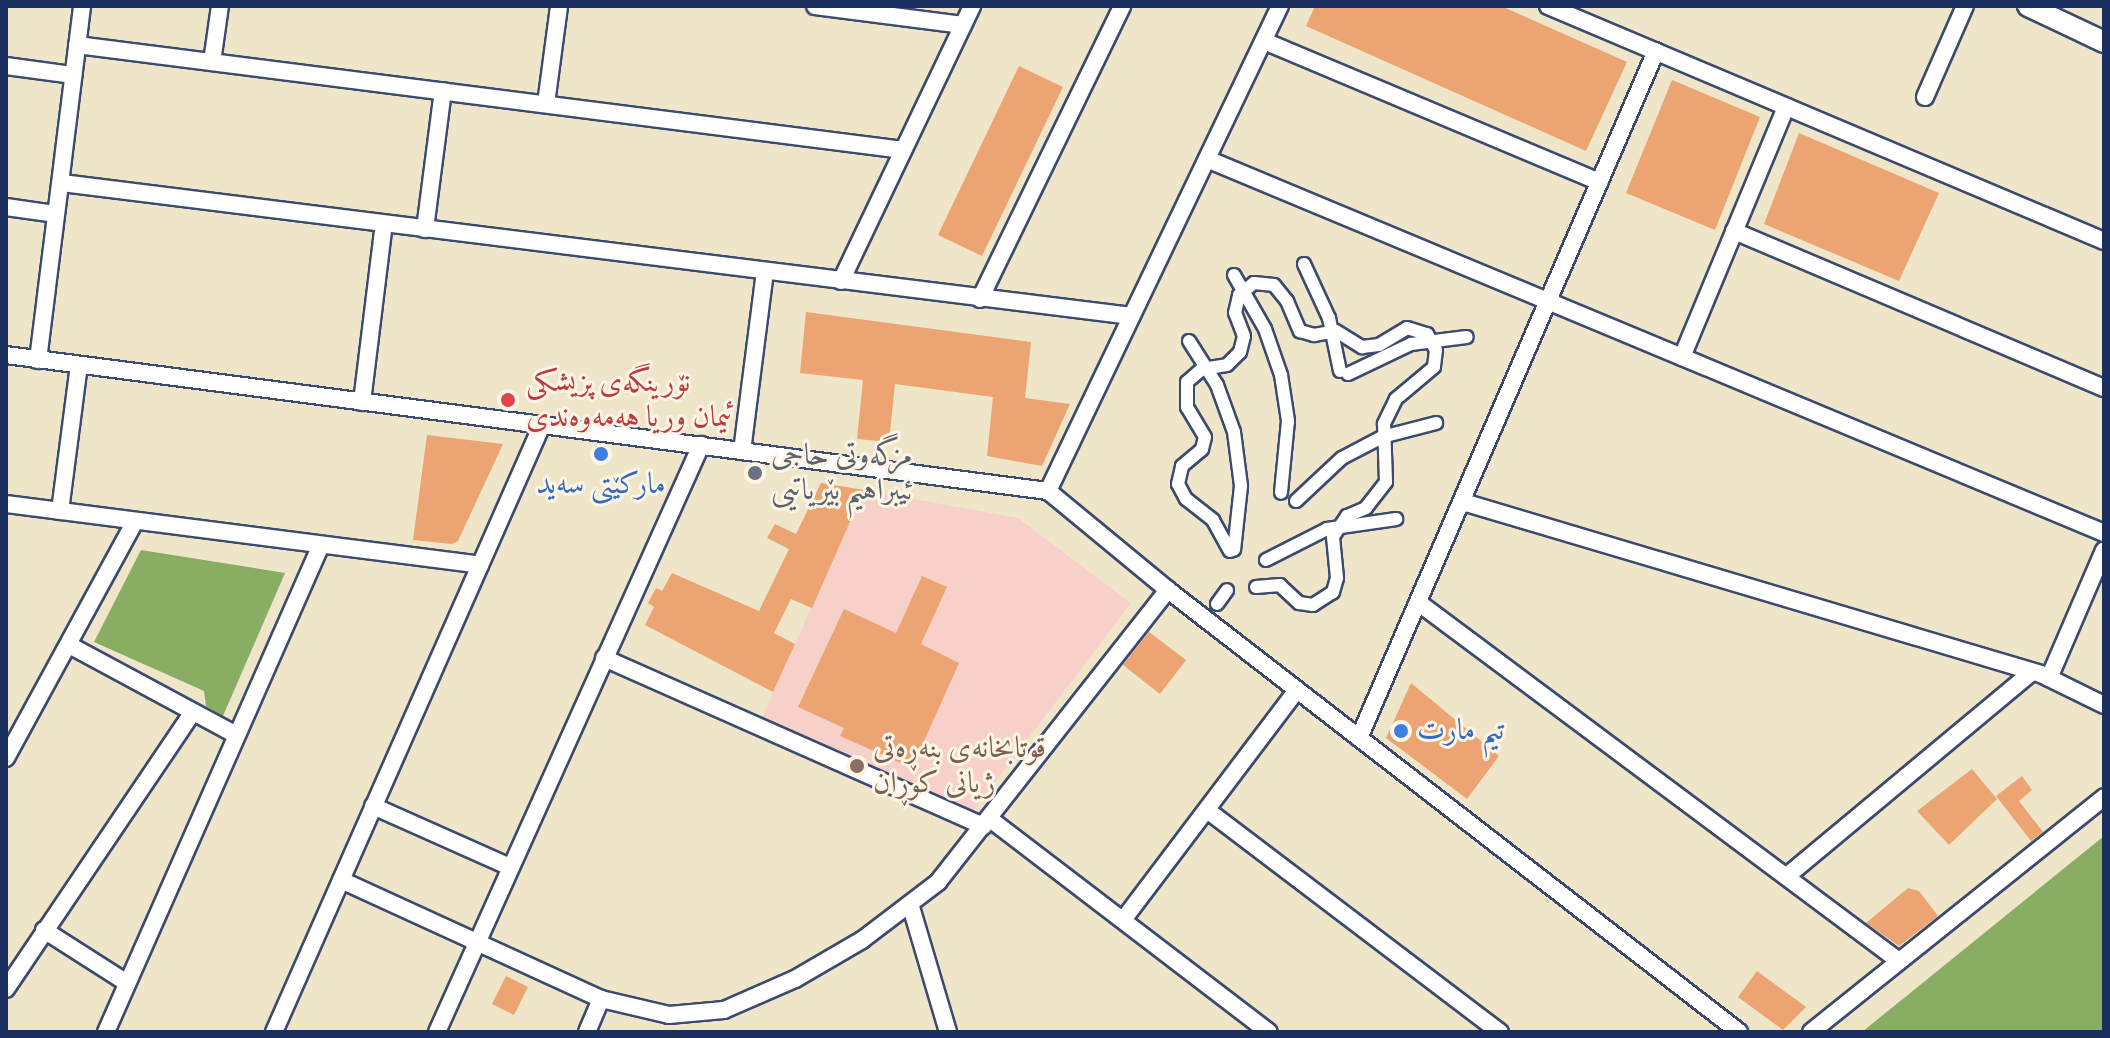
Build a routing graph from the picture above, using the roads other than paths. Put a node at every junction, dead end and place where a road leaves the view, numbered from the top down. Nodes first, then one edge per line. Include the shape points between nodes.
1 (82, 6) edge
2 (220, 6) edge
3 (559, 6) edge
4 (821, 6) edge
5 (972, 6) edge
6 (1122, 6) edge
7 (1280, 6) edge
8 (1548, 6) edge
9 (1965, 6) edge
10 (2028, 6) edge
11 (963, 25) junction
12 (1264, 41) junction
13 (2104, 42) edge
14 (77, 45) junction
15 (1656, 51) junction
16 (212, 62) junction
17 (6, 66) edge
18 (73, 75) junction
19 (443, 91) junction
20 (1925, 97) dead end
21 (546, 104) junction
22 (1786, 107) junction
23 (903, 150) junction
24 (1207, 159) junction
25 (1600, 182) junction
26 (62, 183) junction
27 (6, 207) edge
28 (55, 214) junction
29 (384, 224) junction
30 (425, 229) junction
31 (1734, 231) junction
32 (2104, 241) edge
33 (1304, 264) dead end
34 (765, 272) junction
35 (1234, 275) dead end
36 (841, 281) junction
37 (1244, 289) junction
38 (980, 299) junction
39 (1548, 301) junction
40 (1132, 316) junction
41 (1332, 332) junction
42 (1467, 337) dead end
43 (1431, 339) junction
44 (1189, 341) dead end
45 (6, 355) edge
46 (1682, 357) junction
47 (38, 360) junction
48 (79, 365) junction
49 (1207, 367) junction
50 (2104, 388) edge
51 (362, 402) junction
52 (1436, 423) dead end
53 (542, 425) junction
54 (1382, 437) junction
55 (701, 445) junction
56 (742, 451) junction
57 (1048, 491) junction
58 (1281, 493) dead end
59 (1296, 501) dead end
60 (1463, 502) junction
61 (6, 504) edge
62 (60, 511) junction
63 (1396, 519) dead end
64 (135, 521) junction
65 (1339, 525) junction
66 (2104, 533) edge
67 (321, 545) junction
68 (2104, 550) edge
69 (1266, 560) dead end
70 (480, 565) junction
71 (1256, 587) dead end
72 (1168, 590) junction
73 (1227, 590) dead end
74 (1419, 603) junction
75 (1217, 604) dead end
76 (71, 646) junction
77 (604, 658) junction
78 (2032, 672) junction
79 (2049, 678) junction
80 (1297, 690) junction
81 (2104, 705) edge
82 (192, 713) junction
83 (236, 735) junction
84 (1359, 738) junction
85 (6, 758) edge
86 (2104, 797) edge
87 (373, 806) junction
88 (1207, 810) junction
89 (987, 822) junction
90 (510, 867) junction
91 (1787, 876) junction
92 (341, 880) junction
93 (911, 907) junction
94 (1123, 920) junction
95 (44, 930) junction
96 (478, 942) junction
97 (1899, 961) junction
98 (127, 983) junction
99 (6, 989) edge
100 (601, 999) junction
101 (106, 1032) edge
102 (274, 1032) edge
103 (437, 1032) edge
104 (587, 1032) edge
105 (948, 1032) edge
106 (1269, 1032) edge
107 (1500, 1032) edge
108 (1739, 1032) edge
109 (1811, 1032) edge

1 - 14 street
2 - 16 street
3 - 21 street
4 - 11 street
5 - 11 street
6 - 38 street
7 - 12 street
8 - 15 street
9 - 20 street
10 - 13 street
11 - 23 street
12 - 24 street
12 - 25 street
14 - 16 street
14 - 18 street
15 - 22 street
15 - 25 street
16 - 19 street
17 - 18 street
18 - 26 street
19 - 21 street
19 - 30 street
21 - 23 street
22 - 31 street
22 - 32 street
23 - 36 street
24 - 39 street
24 - 40 street
25 - 39 street
26 - 28 street
26 - 29 street
27 - 28 street
28 - 47 street
29 - 30 street
29 - 51 street
30 - 34 street
31 - 46 street
31 - 50 street
33 - 41 street
34 - 36 street
34 - 56 street
35 - 37 street
36 - 38 street
37 - 41 street via 1254,283 1274,285 1300,331
37 - 49 street via 1236,304 1244,336 1240,352 1227,365
37 - 58 street via 1270,339 1285,395 1287,449
38 - 40 street
39 - 46 street
39 - 60 street
40 - 57 street
41 - 43 street via 1362,347 1379,345 1407,328
41 - 43 street via 1344,372
42 - 43 street
43 - 54 street via 1434,367 1396,399
44 - 49 street
45 - 47 street
46 - 66 street
47 - 48 street
48 - 51 street
48 - 62 street
49 - 49 street via 1193,376 1184,392 1205,437 1202,449 1182,466 1178,484 1186,499 1213,520 1232,550 1240,513 1239,461 1227,407
51 - 53 street
52 - 54 street
53 - 55 street
53 - 70 street
54 - 59 street via 1342,458
54 - 65 street via 1386,482 1374,501
55 - 56 street
55 - 77 street
56 - 57 street
57 - 72 street
60 - 74 street
60 - 78 street
61 - 62 street
62 - 64 street
63 - 65 street
64 - 67 street
64 - 76 street
65 - 69 street
65 - 71 street via 1331,548 1337,578 1327,599 1307,605 1280,585
67 - 70 street
67 - 83 street
68 - 79 street
70 - 87 street
72 - 80 street
72 - 89 street
73 - 75 street
74 - 84 street
74 - 91 street
76 - 82 street
76 - 85 street
77 - 89 street
77 - 90 street
78 - 79 street
78 - 91 street
79 - 81 street
80 - 84 street
80 - 88 street
82 - 83 street
82 - 95 street
83 - 98 street
84 - 108 street
86 - 97 street
87 - 90 street
87 - 92 street
88 - 94 street
88 - 107 street
89 - 93 street
89 - 94 street
90 - 96 street
91 - 97 street
92 - 96 street
92 - 102 street
93 - 100 street via 795,979 724,1010 669,1015
93 - 105 street
94 - 106 street
95 - 98 street
95 - 99 street
96 - 100 street
96 - 103 street
97 - 109 street
98 - 101 street
100 - 104 street

